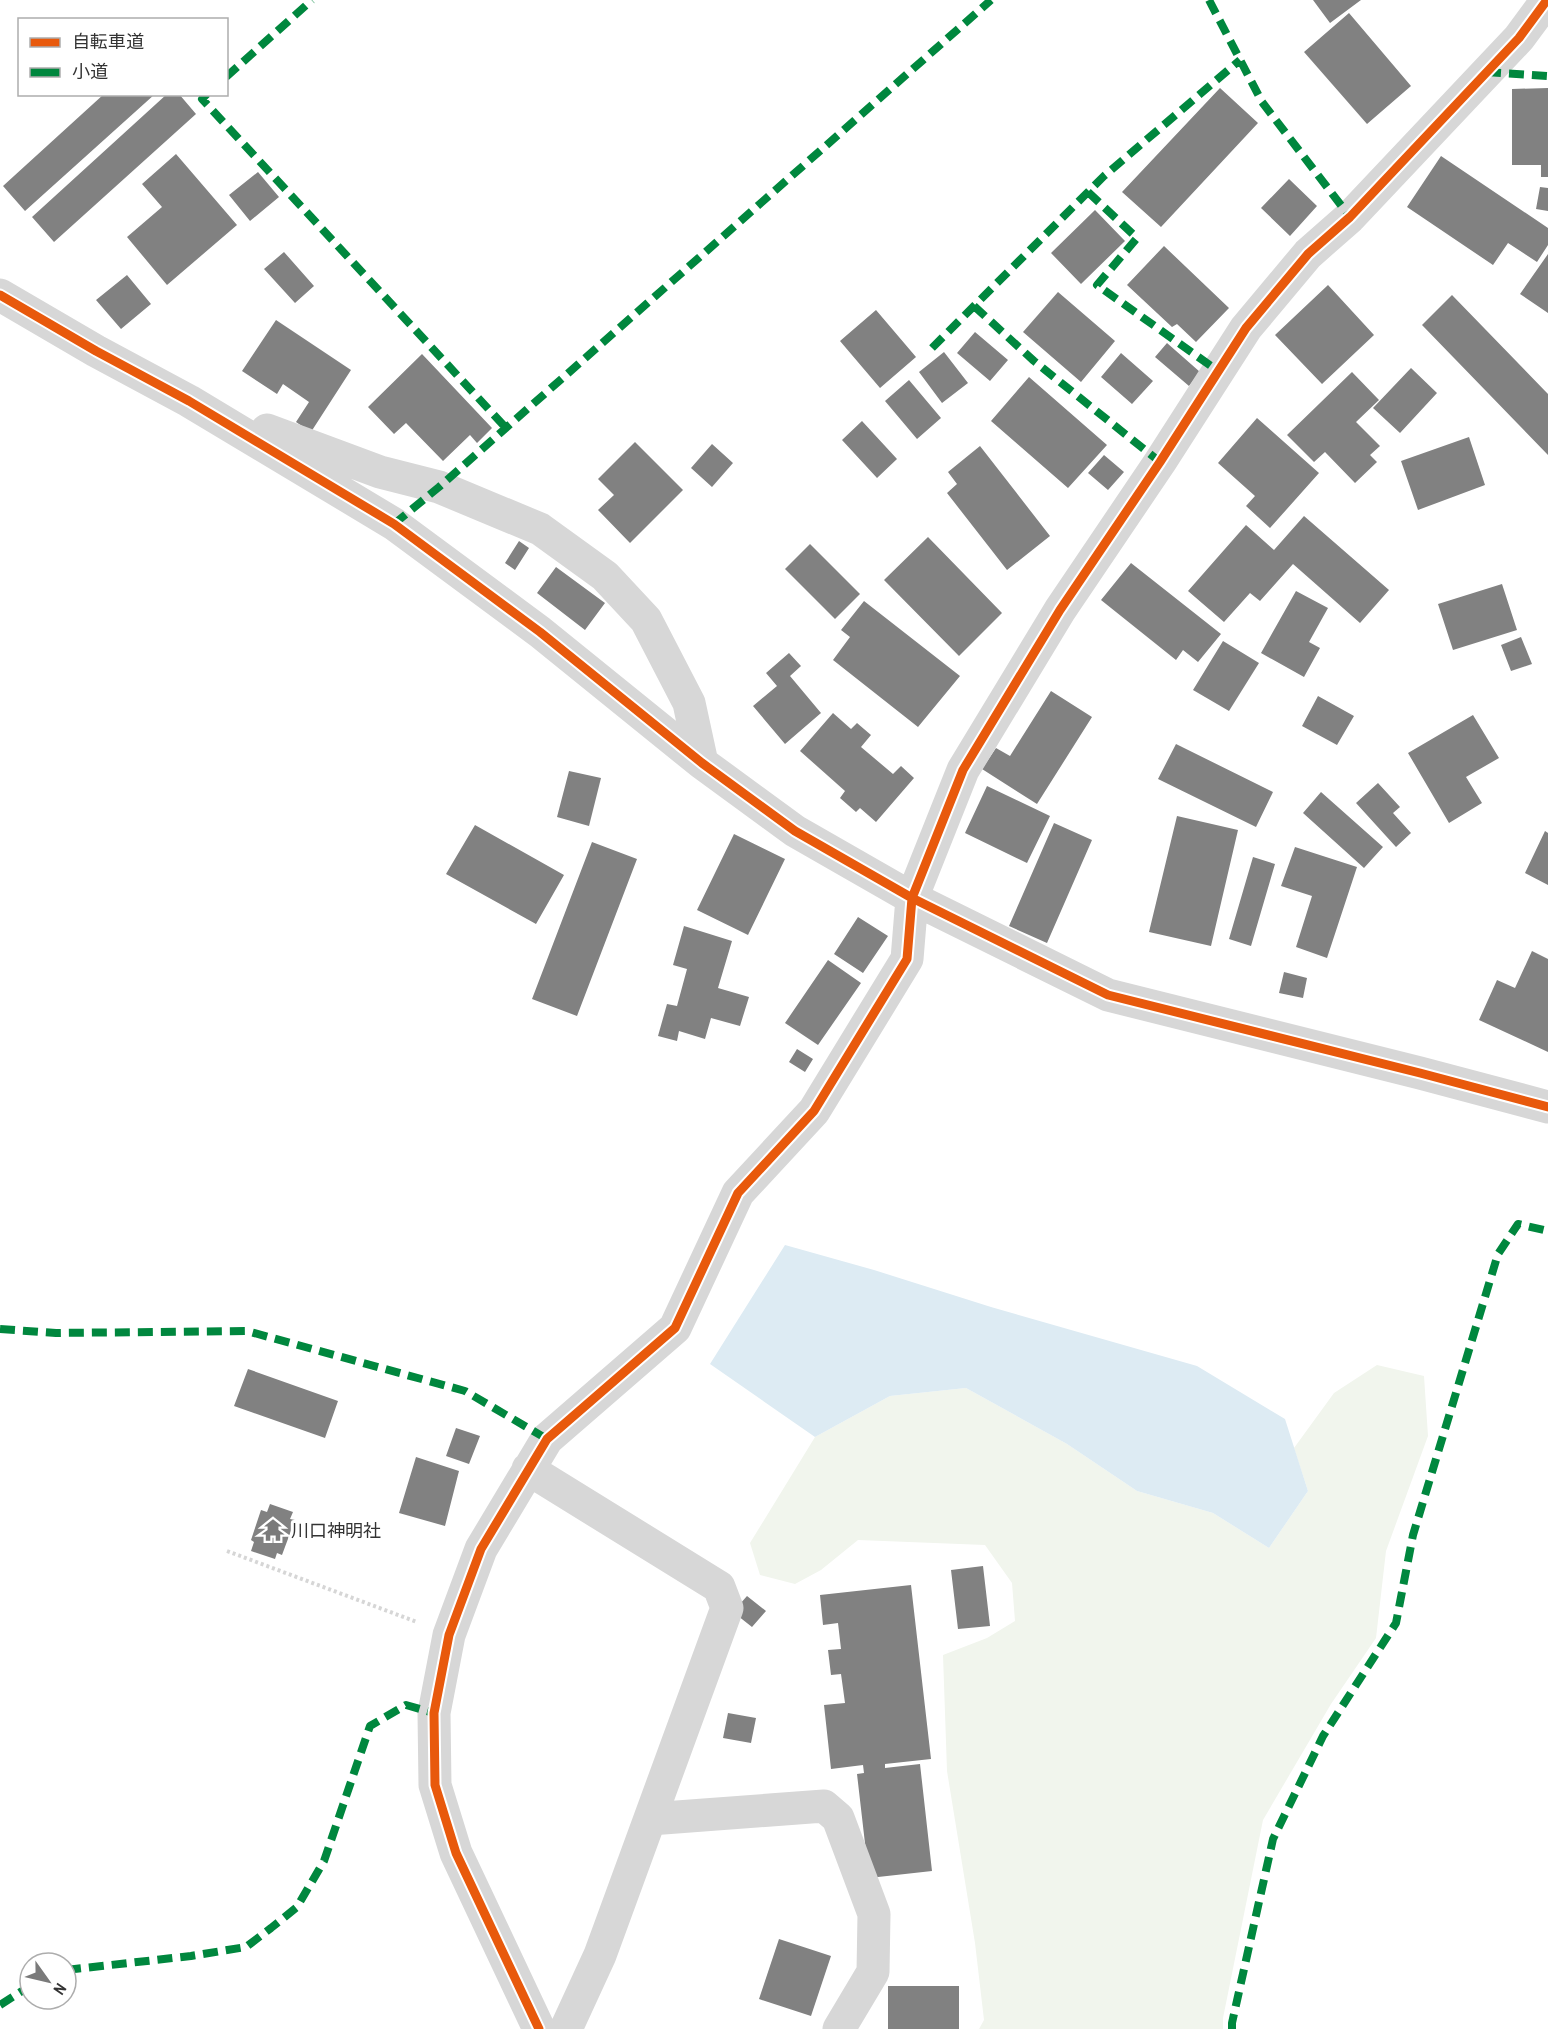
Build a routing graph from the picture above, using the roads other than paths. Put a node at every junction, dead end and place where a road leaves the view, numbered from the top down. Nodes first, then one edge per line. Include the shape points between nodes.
1 (1547, 0) edge
2 (0, 295) edge
3 (189, 401) junction
4 (702, 763) junction
5 (912, 898) junction
6 (1548, 1107) edge
7 (528, 1469) junction
8 (650, 1819) junction
9 (539, 2029) edge
10 (566, 2029) edge
11 (839, 2029) edge

1 - 5 street via 1519,38 1350,217 1308,254 1246,328 1060,610 963,770
2 - 3 street
3 - 4 street via 394,524 540,632
3 - 4 street via 380,472 439,487 540,529 605,576 646,620 689,703
4 - 5 street via 795,831
5 - 6 street via 1108,995
5 - 7 street via 907,959 814,1111 738,1193 675,1329 547,1439
7 - 8 street via 719,1587 728,1608
7 - 9 street via 481,1549 448,1635 434,1713 435,1785 456,1853
8 - 10 street via 600,1955
8 - 11 street via 824,1806 838,1818 874,1914 873,1972

